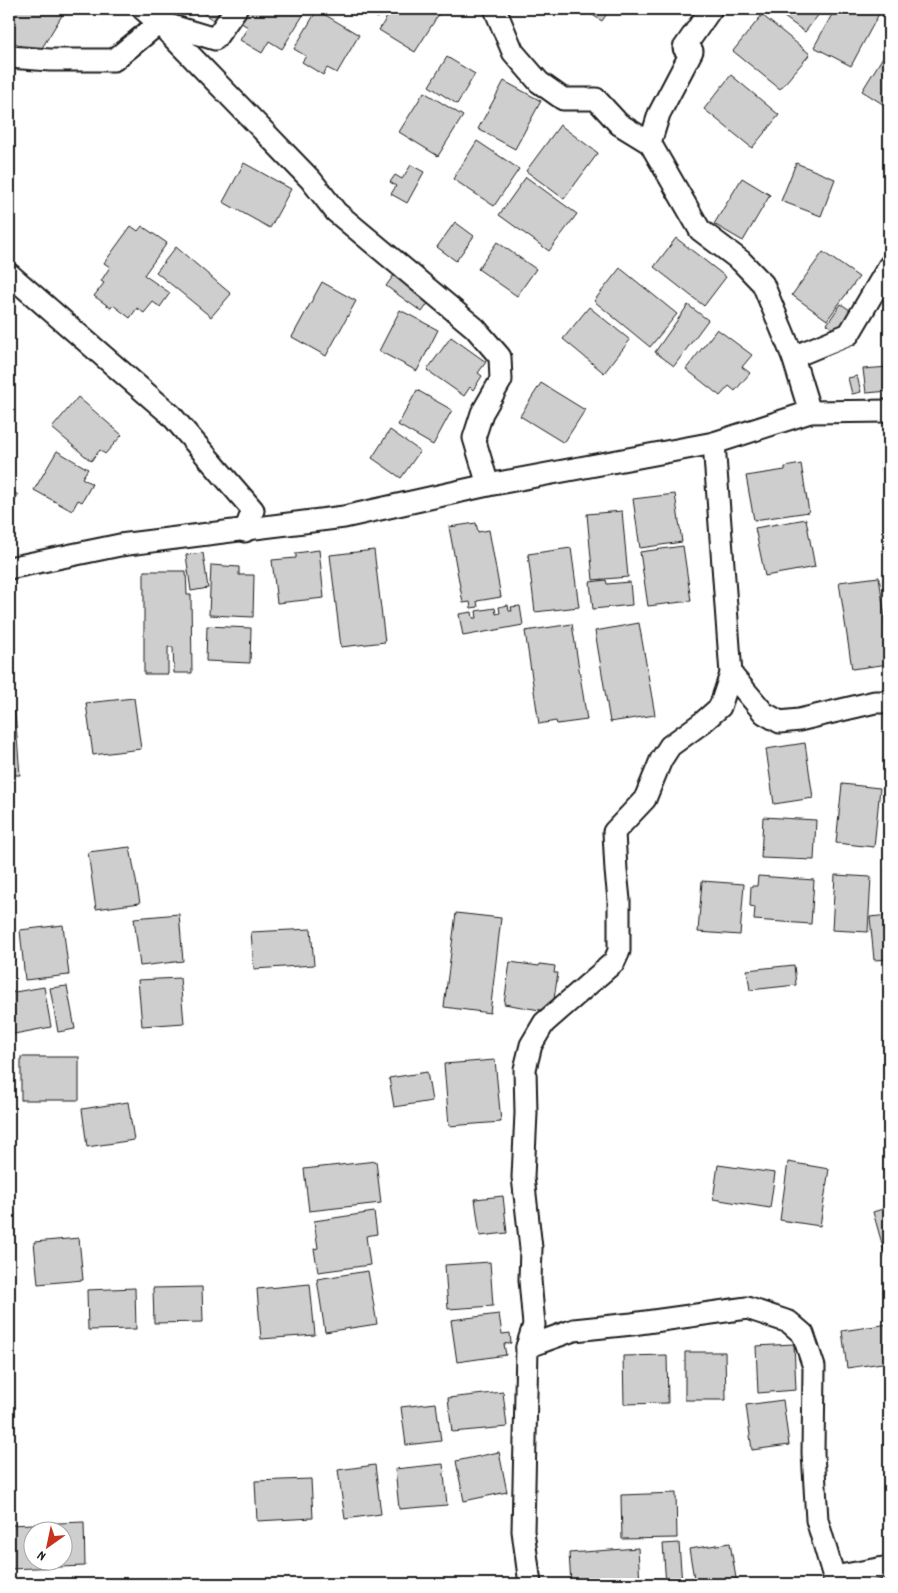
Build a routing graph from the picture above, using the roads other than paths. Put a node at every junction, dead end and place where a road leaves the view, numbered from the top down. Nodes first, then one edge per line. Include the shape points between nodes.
1 (236, 9) edge
2 (495, 9) edge
3 (711, 9) edge
4 (151, 16) edge
5 (9, 57) edge
6 (650, 143) junction
7 (889, 266) edge
8 (9, 274) edge
9 (793, 356) junction
10 (889, 411) edge
11 (810, 412) junction
12 (714, 444) junction
13 (488, 485) junction
14 (245, 530) junction
15 (9, 568) edge
16 (731, 674) junction
17 (889, 702) edge
18 (527, 1347) junction
19 (889, 1567) edge
20 (834, 1581) edge
21 (530, 1584) edge

1 - 4 street via 216,39
2 - 6 street via 513,52 539,82 563,99 596,99 619,124
3 - 6 street via 684,48 692,51 659,114
4 - 5 street via 114,60
4 - 13 street via 311,180 336,212 475,328 500,357 501,380 482,414 474,438
6 - 9 street via 700,230 741,261 763,284
7 - 9 street via 849,334
8 - 14 street via 171,415 253,510
9 - 11 street
10 - 11 street
11 - 12 street
12 - 13 street
12 - 16 street
13 - 14 street via 344,517
14 - 15 street via 120,545
16 - 17 street via 764,712 780,722 875,702
16 - 18 street via 720,707 670,746 660,760 645,799 614,832 619,900 619,951 614,962 544,1023 531,1045 525,1069 522,1177 534,1325
18 - 20 street via 574,1330 747,1308 789,1322 803,1334 814,1367 813,1453 817,1520
18 - 21 street via 523,1531
19 - 20 street

